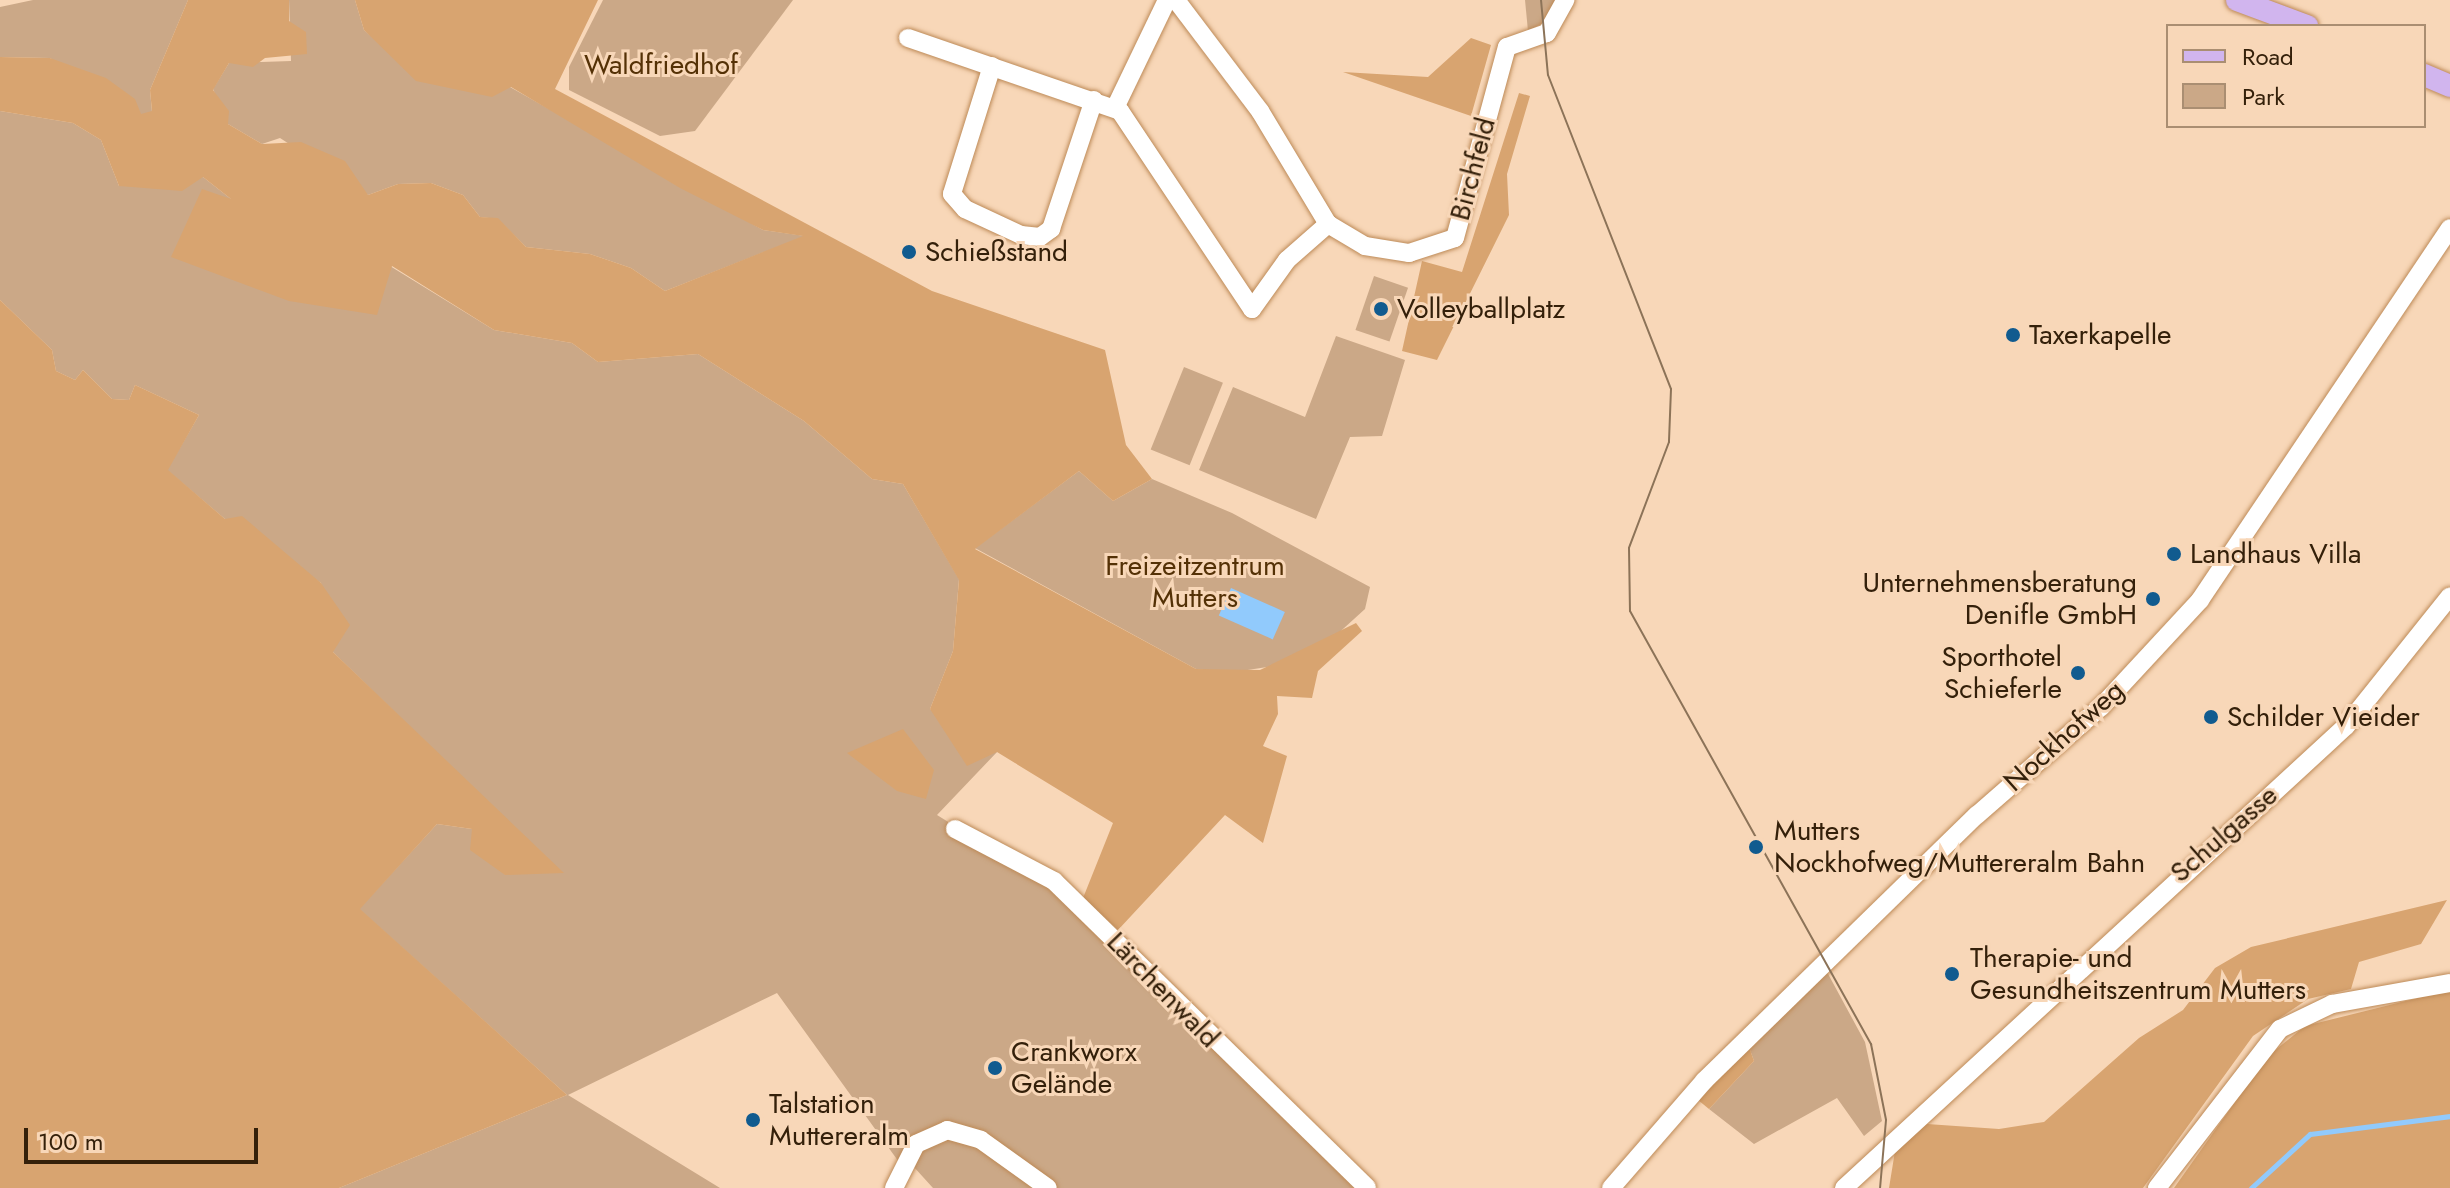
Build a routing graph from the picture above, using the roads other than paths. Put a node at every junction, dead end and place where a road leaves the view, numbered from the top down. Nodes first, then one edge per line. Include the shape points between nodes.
1 (1167, 0) edge
2 (1176, 0) edge
3 (1565, 0) edge
4 (2237, 0) edge
5 (2302, 24) edge
6 (908, 38) dead end
7 (992, 66) junction
8 (2426, 76) edge
9 (2450, 86) edge
10 (1094, 100) junction
11 (1115, 108) junction
12 (1328, 224) junction
13 (2450, 228) edge
14 (2450, 596) edge
15 (955, 829) dead end
16 (2450, 983) edge
17 (1353, 1184) edge
18 (894, 1185) edge
19 (1048, 1188) edge
20 (1611, 1188) edge
21 (1844, 1188) edge
22 (2157, 1188) edge

1 - 11 street
2 - 12 street, Birchfeld via 1268,123
3 - 12 street, Birchfeld via 1547,33 1507,47 1455,238 1409,253 1365,246
4 - 5 main road
6 - 7 street
7 - 10 street
7 - 10 street via 952,194 965,209 1021,235 1040,237 1051,229
8 - 9 main road
10 - 11 street
11 - 12 street via 1252,309 1287,260
13 - 20 street, Nockhofweg via 2200,600 2101,707 1977,815 1756,1029
14 - 21 street, Schulgasse via 2346,726
15 - 17 street, Lärchenwald via 1054,881
16 - 22 street via 2332,1004 2280,1029
18 - 19 street via 916,1144 947,1130 981,1140

